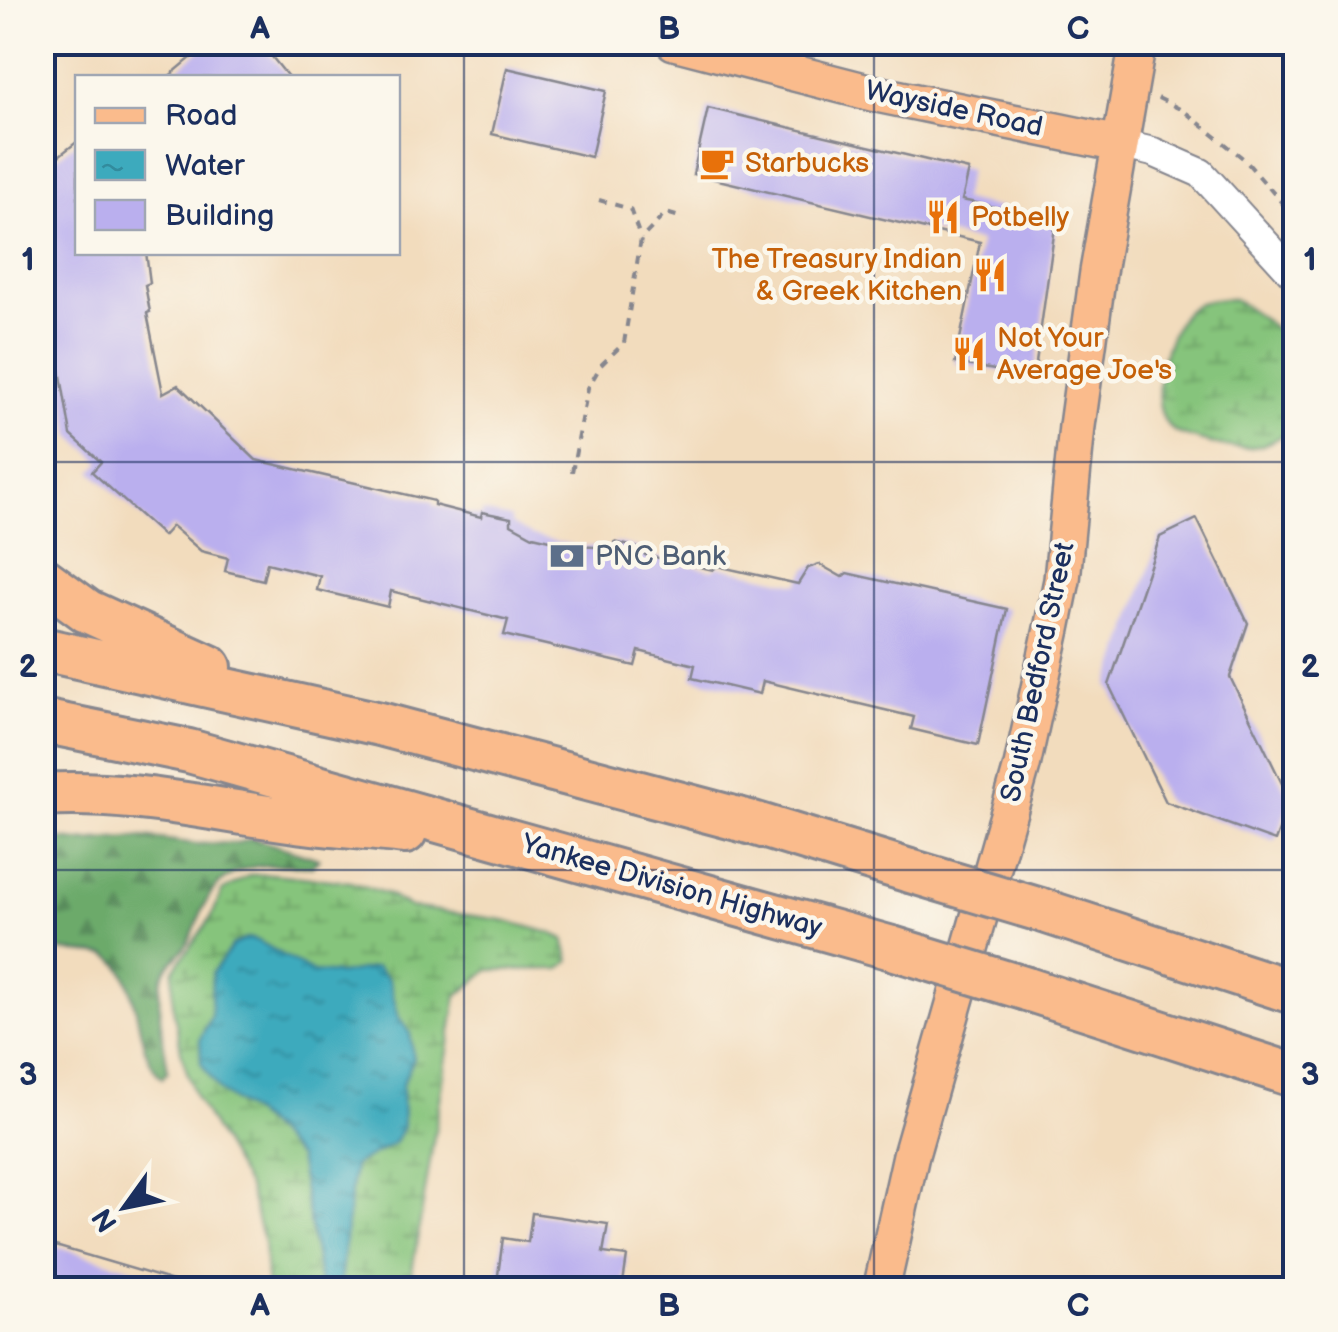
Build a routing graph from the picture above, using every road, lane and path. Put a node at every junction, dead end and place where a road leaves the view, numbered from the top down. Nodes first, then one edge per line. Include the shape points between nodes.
1 (674, 42) edge
2 (1138, 42) edge
3 (1129, 88) junction
4 (1119, 144) junction
5 (599, 200) dead end
6 (680, 217) dead end
7 (1296, 219) edge
8 (642, 239) junction
9 (1296, 277) edge
10 (572, 472) dead end
11 (42, 578) edge
12 (42, 648) edge
13 (292, 704) junction
14 (42, 721) edge
15 (42, 795) edge
16 (568, 856) junction
17 (1296, 993) edge
18 (1296, 1076) edge
19 (881, 1290) edge

1 - 4 main road, Wayside Road via 872,93
2 - 3 main road, South Bedford Street
3 - 4 main road, South Bedford Street
3 - 7 path via 1165,100 1222,139
4 - 9 street via 1201,172
4 - 19 main road, South Bedford Street via 1062,580 1043,675 911,1155
5 - 8 path via 630,209
6 - 8 path via 666,213
8 - 10 path via 624,342 588,388
11 - 13 highway via 87,611
12 - 13 highway
13 - 17 highway, bridge via 753,823
14 - 16 highway, Yankee Division Highway via 189,751
15 - 16 highway via 156,801
16 - 18 highway, Yankee Division Highway, bridge via 892,948

